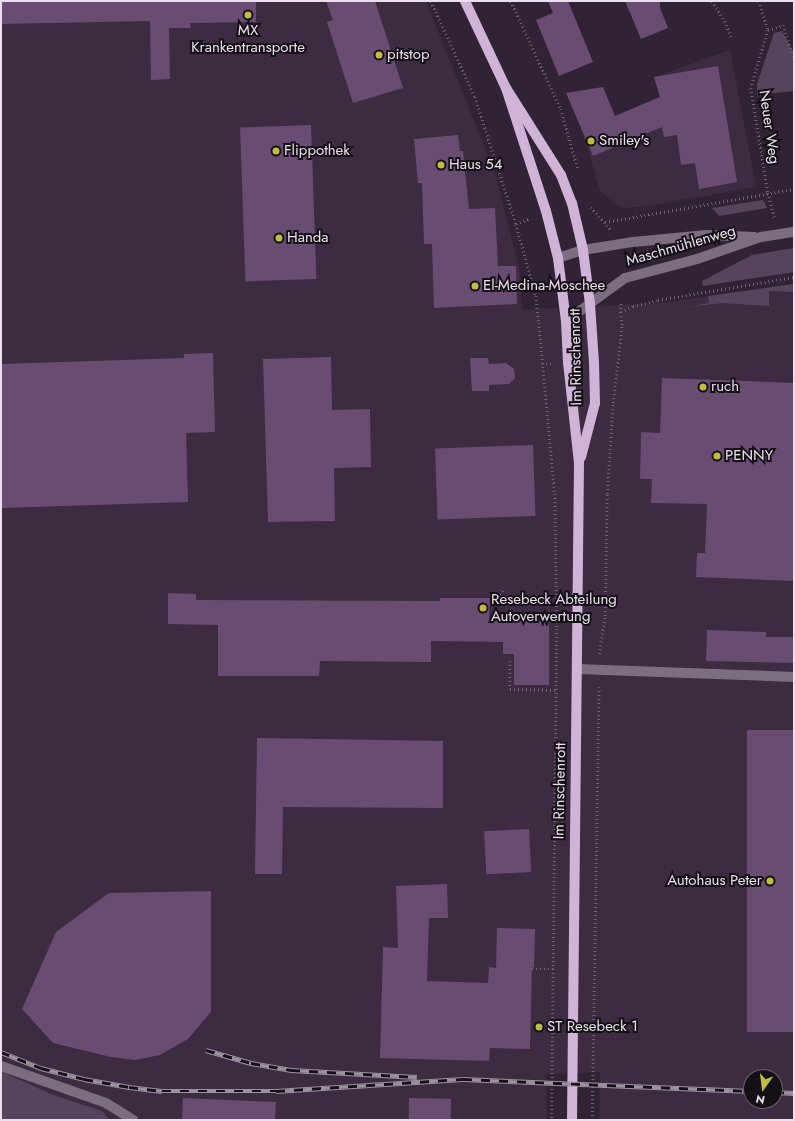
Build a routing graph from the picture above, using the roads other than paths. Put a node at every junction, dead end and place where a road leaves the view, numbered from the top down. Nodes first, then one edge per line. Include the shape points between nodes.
1 (465, 1) edge
2 (506, 88) junction
3 (794, 232) edge
4 (761, 238) junction
5 (583, 250) junction
6 (558, 258) junction
7 (590, 304) junction
8 (566, 321) junction
9 (579, 463) junction
10 (577, 669) junction
11 (794, 677) edge
12 (1, 1066) edge
13 (133, 1120) edge
14 (572, 1120) edge

1 - 2 main road
2 - 5 main road via 560,175 572,203
2 - 6 main road via 546,211
3 - 4 street, Maschmühlenweg
4 - 5 street, Maschmühlenweg via 707,235
4 - 7 street, Maschmühlenweg via 697,260 624,278
5 - 6 street, Maschmühlenweg
5 - 7 main road, Im Rinschenrott
6 - 8 main road
7 - 8 street, Maschmühlenweg
7 - 9 main road, Im Rinschenrott via 595,404
8 - 9 main road, Im Rinschenrott
9 - 10 main road, Im Rinschenrott
10 - 11 street
10 - 14 main road, Im Rinschenrott
12 - 13 street via 106,1103

